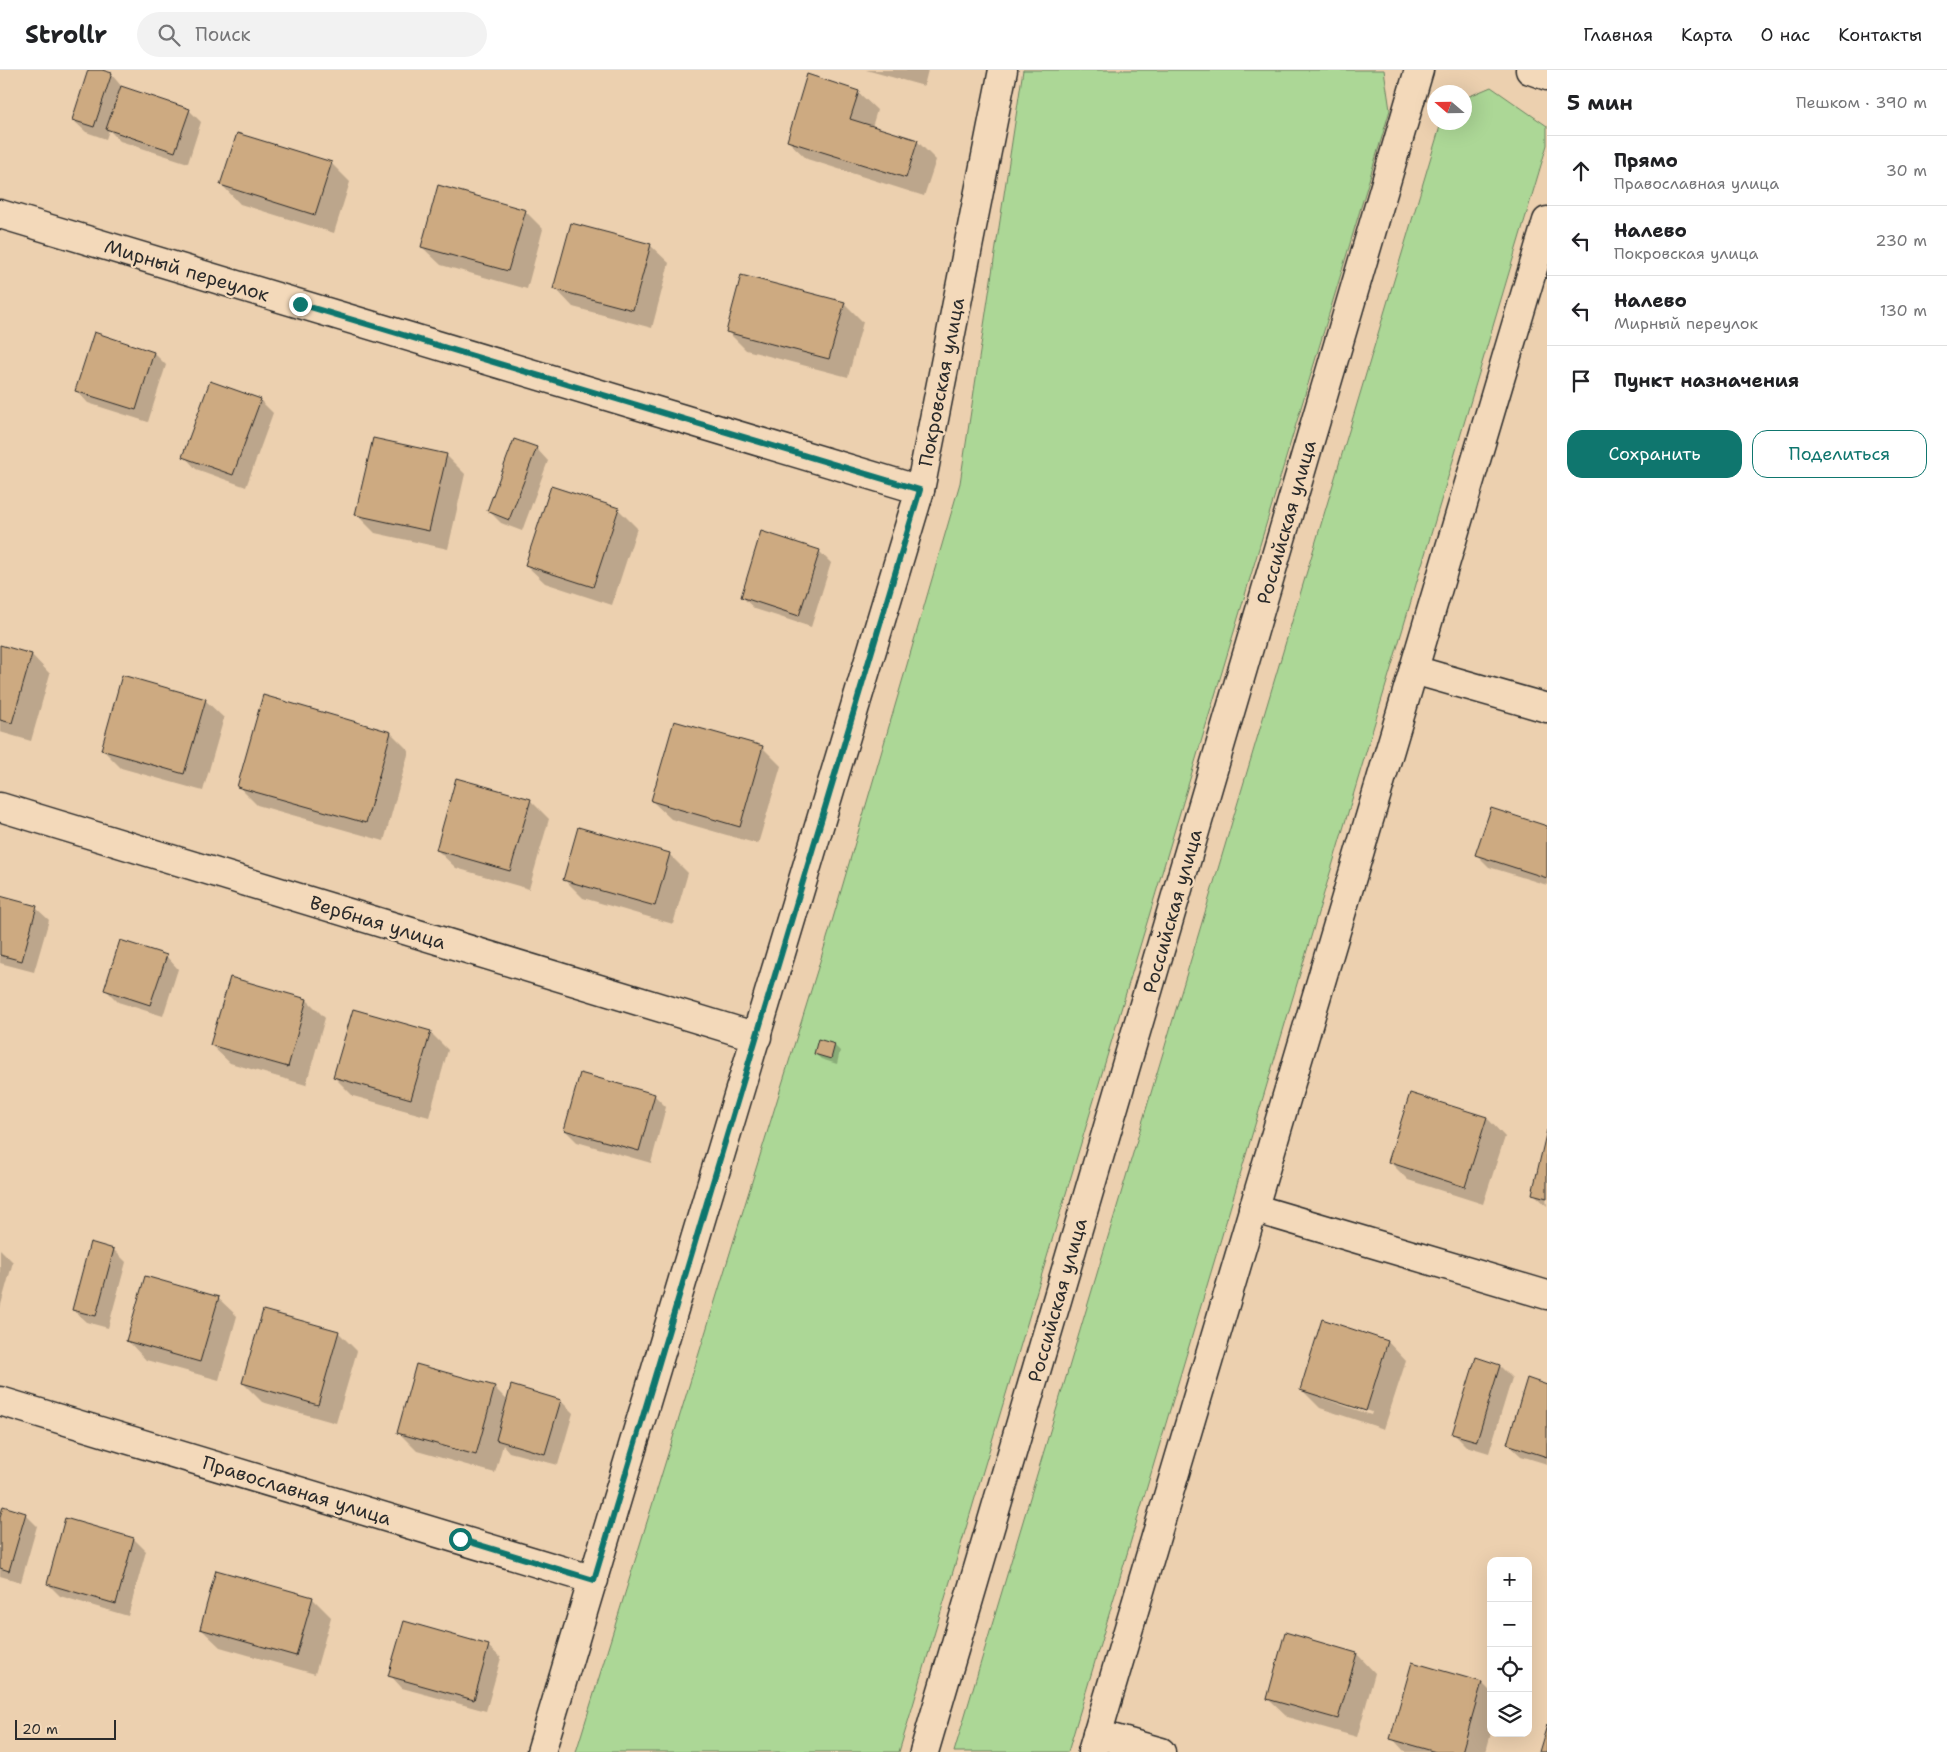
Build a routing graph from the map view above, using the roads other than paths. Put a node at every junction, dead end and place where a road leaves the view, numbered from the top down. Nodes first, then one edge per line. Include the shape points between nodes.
1 (1003, 70) edge
2 (1418, 70) edge
3 (1530, 70) edge
4 (1547, 76) edge
5 (0, 214) edge
6 (1547, 221) edge
7 (920, 490) junction
8 (1414, 670) junction
9 (1547, 708) edge
10 (0, 807) edge
11 (757, 1037) junction
12 (1253, 1208) junction
13 (1547, 1295) edge
14 (0, 1401) edge
15 (594, 1580) junction
16 (1094, 1743) edge
17 (541, 1752) edge
18 (924, 1752) edge
19 (1161, 1752) edge

1 - 7 street, Покровская улица
2 - 18 street, Российская улица
3 - 4 street
5 - 7 street, Мирный переулок
6 - 8 street
7 - 11 street, Покровская улица
8 - 9 street
8 - 12 street
10 - 11 street, Вербная улица
11 - 15 street, Покровская улица
12 - 13 street
12 - 16 street
14 - 15 street, Православная улица
15 - 17 street, Покровская улица
16 - 19 street

